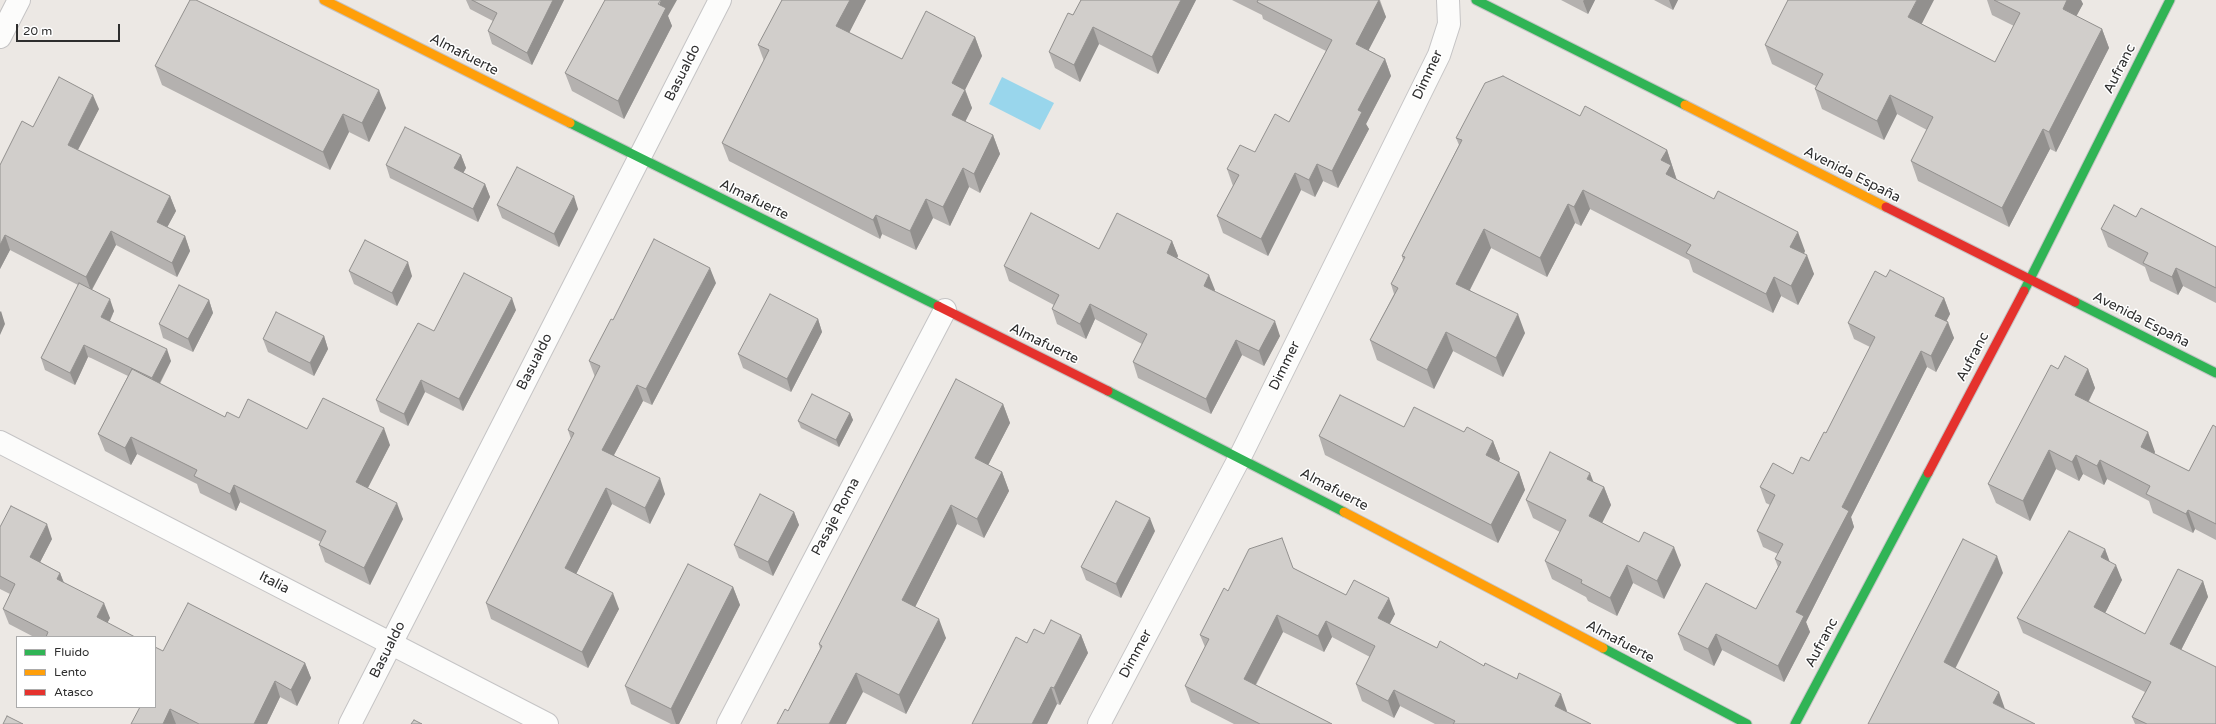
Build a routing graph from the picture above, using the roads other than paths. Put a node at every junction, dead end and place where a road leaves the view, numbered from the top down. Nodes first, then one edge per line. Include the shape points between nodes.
1 (19, 0) edge
2 (324, 0) edge
3 (720, 0) edge
4 (1448, 0) edge
5 (1476, 0) edge
6 (2170, 0) edge
7 (0, 37) edge
8 (639, 159) junction
9 (2030, 280) junction
10 (945, 310) junction
11 (2216, 373) edge
12 (0, 442) edge
13 (1240, 457) junction
14 (391, 643) junction
15 (350, 724) edge
16 (547, 724) edge
17 (728, 724) edge
18 (1099, 724) edge
19 (1747, 724) edge
20 (1795, 724) edge

1 - 7 street
2 - 8 street, Almafuerte
3 - 8 street, Basualdo
4 - 13 street, Dimmer via 1449,24 1439,55
5 - 9 street, Avenida España
6 - 9 street, Aufranc
8 - 10 street, Almafuerte
8 - 14 street, Basualdo
9 - 11 street, Avenida España
9 - 20 street, Aufranc
10 - 13 street, Almafuerte
10 - 17 street, Pasaje Roma
12 - 14 street, Italia
13 - 18 street, Dimmer
13 - 19 street, Almafuerte
14 - 15 street, Basualdo
14 - 16 street, Italia

